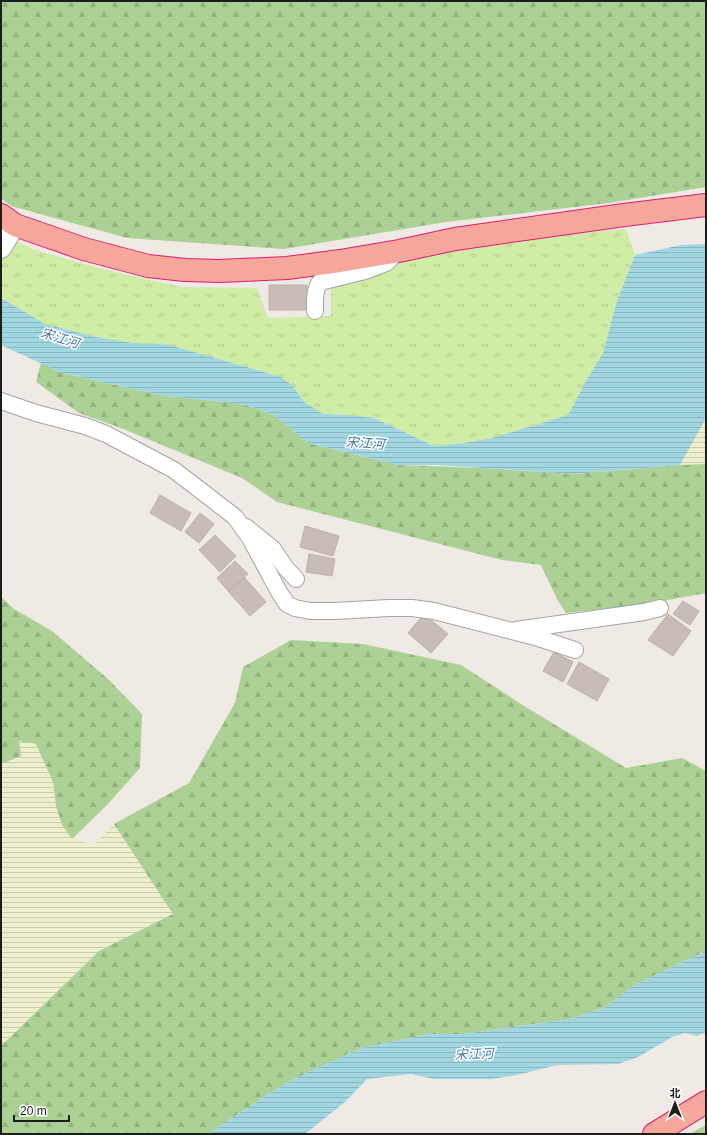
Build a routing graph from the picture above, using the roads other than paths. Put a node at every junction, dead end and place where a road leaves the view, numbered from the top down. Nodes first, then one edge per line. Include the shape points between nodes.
1 (706, 205) edge
2 (8, 220) edge
3 (1, 248) edge
4 (399, 251) junction
5 (315, 311) dead end
6 (1, 401) edge
7 (238, 521) junction
8 (296, 579) dead end
9 (660, 608) dead end
10 (508, 631) junction
11 (574, 650) dead end
12 (706, 1102) edge
13 (654, 1134) edge

1 - 4 highway via 455,239
2 - 3 street
2 - 4 highway via 110,257 148,266 185,270 287,268
4 - 5 street via 386,263 320,282 315,294
6 - 7 street via 106,434 174,470
7 - 8 street via 273,549
7 - 10 street via 279,592 287,604 295,608 322,611 412,608
9 - 10 street
10 - 11 street
12 - 13 highway

